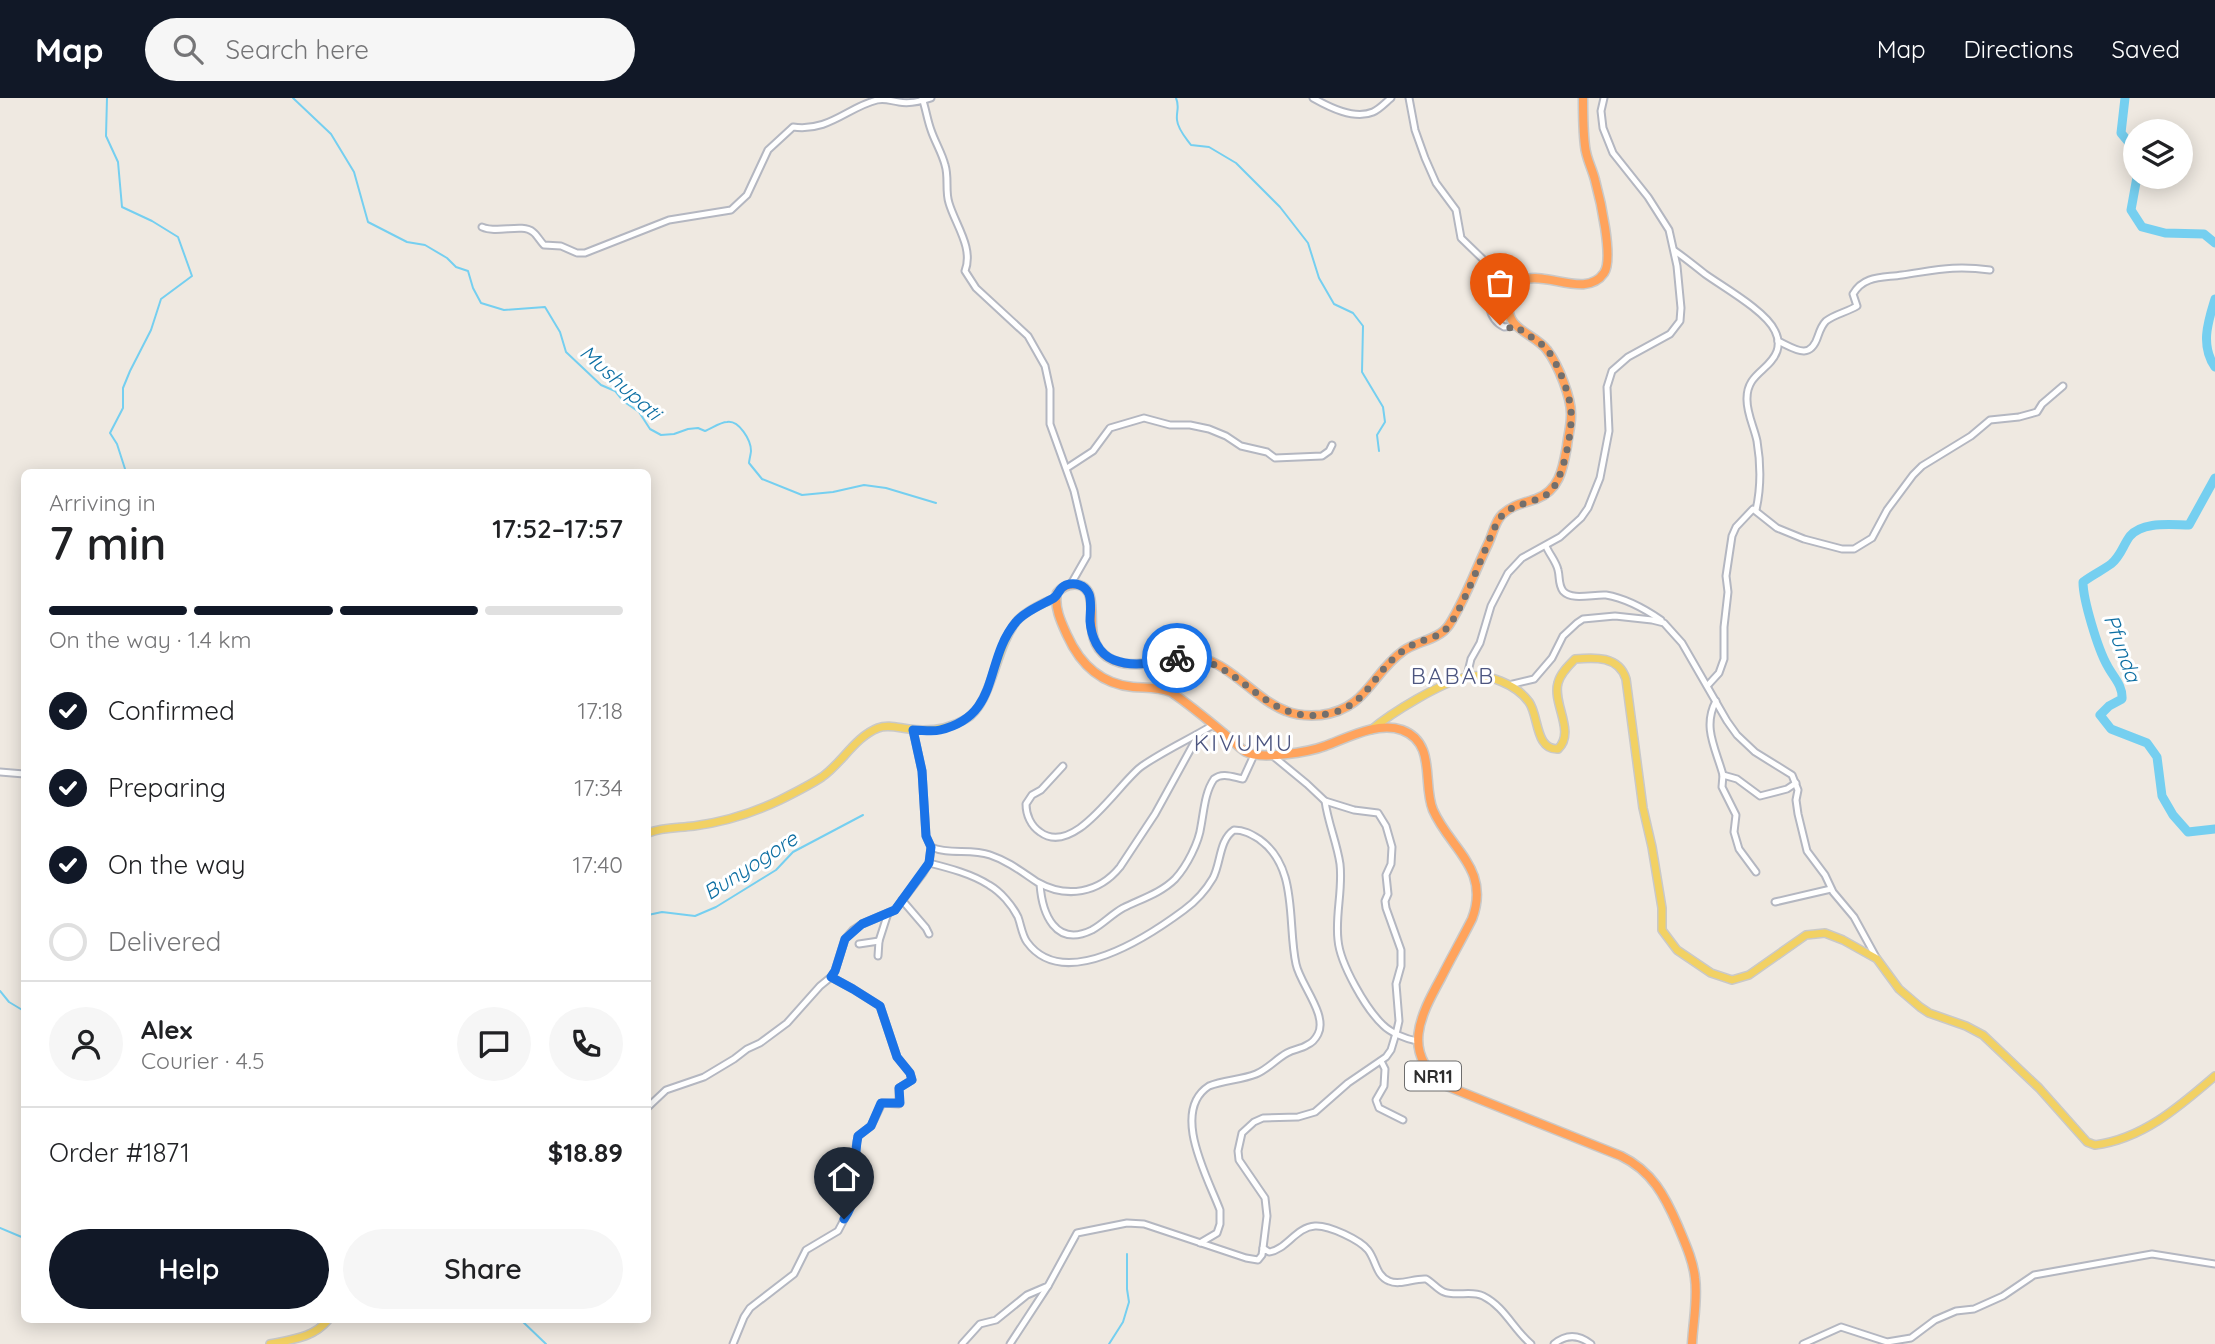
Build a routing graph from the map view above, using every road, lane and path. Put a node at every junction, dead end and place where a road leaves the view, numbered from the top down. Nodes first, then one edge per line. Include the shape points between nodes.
1 (932, 98) edge
2 (1313, 98) edge
3 (1391, 98) edge
4 (1409, 98) edge
5 (1583, 98) edge
6 (1604, 98) edge
7 (922, 99) edge
8 (482, 227) dead end
9 (1675, 251) junction
10 (1990, 270) dead end
11 (1516, 326) junction
12 (1778, 341) junction
13 (2063, 386) dead end
14 (1332, 446) dead end
15 (1067, 468) junction
16 (1756, 510) junction
17 (1546, 545) junction
18 (1071, 584) junction
19 (1056, 598) junction
20 (1664, 623) junction
21 (1467, 676) junction
22 (1507, 685) junction
23 (1708, 685) junction
24 (1716, 701) junction
25 (1213, 725) junction
26 (913, 730) junction
27 (1370, 730) junction
28 (1199, 734) junction
29 (1254, 755) junction
30 (1272, 755) junction
31 (1063, 766) dead end
32 (0, 772) edge
33 (21, 774) edge
34 (1723, 775) junction
35 (1796, 783) junction
36 (1325, 801) junction
37 (651, 832) edge
38 (931, 847) junction
39 (929, 863) junction
40 (1756, 872) dead end
41 (1040, 884) junction
42 (1832, 889) junction
43 (902, 900) junction
44 (1775, 902) dead end
45 (888, 914) junction
46 (929, 934) dead end
47 (879, 941) junction
48 (859, 944) dead end
49 (878, 956) dead end
50 (1877, 959) junction
51 (831, 977) junction
52 (1395, 1033) junction
53 (1417, 1041) junction
54 (1381, 1061) junction
55 (2215, 1076) edge
56 (651, 1104) edge
57 (1403, 1120) dead end
58 (1200, 1243) junction
59 (1264, 1248) junction
60 (2215, 1264) edge
61 (1048, 1286) junction
62 (325, 1323) edge
63 (270, 1344) edge
64 (733, 1344) edge
65 (962, 1344) edge
66 (1010, 1344) edge
67 (1531, 1344) edge
68 (1554, 1344) edge
69 (1591, 1344) edge
70 (1692, 1344) edge
71 (1802, 1344) edge

1 - 7 street
2 - 3 street via 1338,111 1366,114
4 - 11 street via 1425,158 1456,210 1461,238 1491,267 1488,297 1494,318 1504,327
5 - 11 highway via 1585,146 1608,266 1597,281 1585,285 1539,277 1522,282 1508,303
6 - 9 street via 1603,128 1613,153 1655,207
7 - 8 street via 878,100 834,121 793,127 768,150 747,195 736,207 670,220 585,253 544,245 524,229
7 - 15 street via 945,164 949,202 964,240 965,271 976,288 1022,329 1045,366 1050,424
9 - 12 street via 1761,314
9 - 17 street via 1680,321 1670,334 1612,371 1607,387 1609,431 1596,491 1581,518
10 - 12 street via 1949,267 1865,281 1853,294 1857,306 1825,322 1810,349 1800,351
11 - 18 highway via 1543,344 1568,395 1571,421 1559,478 1547,494 1501,516 1447,627 1403,651 1364,695 1344,709 1315,716 1289,712 1202,659 1132,664 1114,660 1102,652 1093,635 1088,591
12 - 16 street via 1774,356 1752,379 1746,395 1760,472
13 - 16 street via 2037,412 1990,420 1922,466 1887,510 1872,538 1854,549 1804,539 1777,528
14 - 15 street via 1322,456 1275,458 1241,446 1218,431 1144,418 1110,428 1093,451
15 - 18 street via 1088,551
16 - 23 street via 1732,536 1723,667
17 - 20 street via 1564,592 1621,600
17 - 21 street via 1522,558 1508,573 1491,606
18 - 19 highway via 1061,588
19 - 25 highway via 1072,645 1093,671 1117,685 1166,690
19 - 26 main road via 1017,620 1001,646 977,711 939,730
20 - 22 street via 1615,616 1583,619 1563,636 1534,679
20 - 23 street
21 - 22 main road via 1495,678
21 - 27 main road
22 - 50 main road via 1528,700 1538,732 1545,745 1554,749 1563,743 1564,728 1557,685 1571,663 1602,658 1624,673 1662,930 1683,955 1722,978 1738,979 1805,935 1819,932
23 - 24 street
24 - 34 street via 1708,723
24 - 35 street via 1746,745 1792,775
25 - 28 street
25 - 29 highway
26 - 37 main road via 878,728 823,776 740,817
26 - 38 street
27 - 30 highway, NR11 via 1325,746
27 - 53 highway, NR11 via 1402,730 1420,746 1427,763 1431,806 1469,864 1478,891 1472,919 1420,1019
28 - 31 street via 1141,767 1086,824 1050,836 1033,826 1026,804
28 - 41 street via 1115,874 1081,892
29 - 30 highway, NR11
29 - 41 street via 1243,779 1227,775 1214,779 1190,854 1176,878 1152,895 1074,935 1061,932 1049,921
30 - 36 street
32 - 33 street
34 - 35 street via 1760,796
34 - 40 street via 1722,787 1736,815 1739,849
35 - 42 street via 1807,851
36 - 52 street via 1340,862 1339,949 1368,1005
36 - 52 street via 1378,813 1387,829 1392,847 1385,901 1402,959 1396,984 1399,1021
38 - 39 street
38 - 41 street via 987,853
39 - 43 street
39 - 58 street via 989,885 1016,912 1029,944 1049,959 1066,964 1125,947 1188,907 1214,876 1227,837 1234,830 1259,839 1276,856 1289,899 1297,969 1321,1024 1307,1045 1255,1074 1209,1086 1193,1105 1191,1122 1199,1158 1221,1216 1217,1233
42 - 44 street
42 - 50 street
43 - 45 street
43 - 46 street
45 - 47 street
45 - 51 street via 853,930
47 - 48 street
47 - 49 street
50 - 55 main road via 1899,989 1920,1007 1983,1035 2095,1145 2145,1130
51 - 56 street via 780,1029 704,1077 666,1090
51 - 64 street via 880,1006 897,1057 912,1080 899,1088 900,1103 881,1103 871,1126 858,1136 856,1197 838,1231 806,1250 794,1274 750,1308
52 - 53 street
52 - 54 street via 1391,1050
53 - 70 highway, NR11 via 1426,1066 1444,1085 1620,1156 1648,1175 1668,1203 1693,1266
54 - 57 street via 1384,1086 1376,1100 1379,1108
54 - 59 street via 1315,1112 1263,1118 1242,1133 1239,1160 1265,1198
58 - 59 street via 1254,1259 1260,1259
58 - 61 street via 1144,1224 1085,1230 1074,1236
59 - 67 street via 1277,1251 1290,1237 1313,1226 1331,1228 1362,1244 1389,1282 1426,1279 1444,1292 1472,1292 1486,1298
60 - 71 street via 2152,1255 2034,1275 2003,1296 1936,1320 1911,1338 1887,1342 1841,1327
61 - 65 street via 1027,1295 996,1320 980,1324
61 - 66 street
62 - 63 main road via 307,1336
68 - 69 street via 1573,1336

